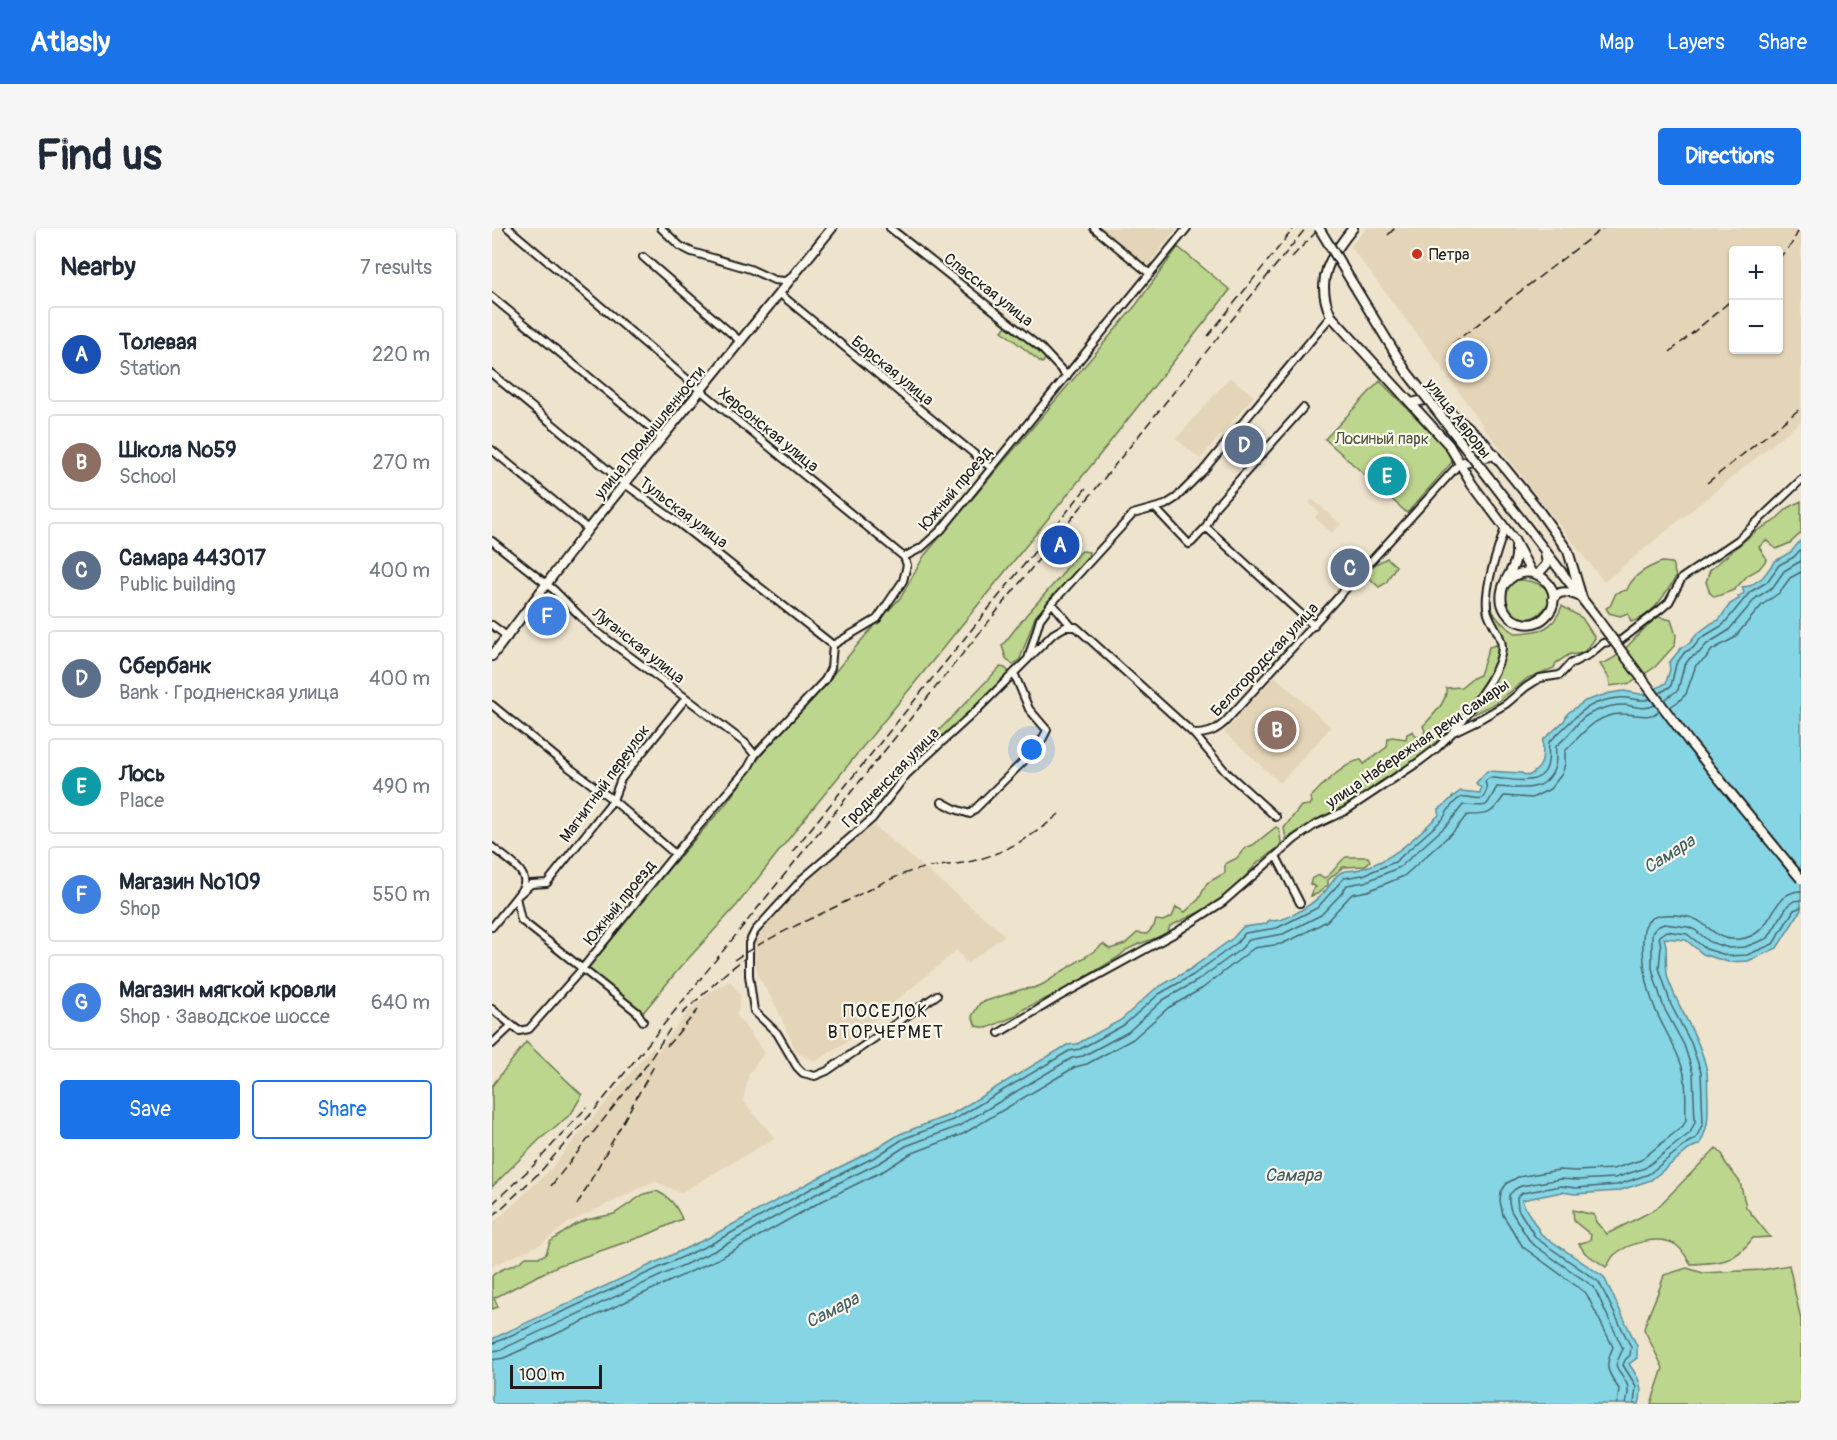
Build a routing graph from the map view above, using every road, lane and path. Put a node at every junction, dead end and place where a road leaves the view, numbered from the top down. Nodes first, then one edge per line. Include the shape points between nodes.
1 (508, 228) edge
2 (661, 228) edge
3 (832, 228) edge
4 (890, 228) edge
5 (1094, 228) edge
6 (1187, 228) edge
7 (1319, 228) edge
8 (1353, 228) edge
9 (643, 257) dead end
10 (1150, 274) junction
11 (791, 279) junction
12 (779, 293) junction
13 (492, 297) edge
14 (1331, 316) junction
15 (740, 341) junction
16 (492, 374) edge
17 (1067, 376) junction
18 (700, 390) junction
19 (1411, 403) junction
20 (1303, 408) dead end
21 (662, 437) junction
22 (492, 450) edge
23 (1494, 455) junction
24 (1460, 463) junction
25 (990, 467) junction
26 (1801, 480) edge
27 (625, 484) junction
28 (1156, 509) junction
29 (1206, 526) junction
30 (1505, 528) junction
31 (588, 529) junction
32 (1514, 540) junction
33 (492, 541) edge
34 (1544, 548) junction
35 (1568, 551) junction
36 (904, 556) junction
37 (1552, 558) junction
38 (1534, 573) junction
39 (546, 584) junction
40 (1505, 584) junction
41 (1582, 598) junction
42 (1553, 599) junction
43 (1052, 603) junction
44 (492, 625) edge
45 (1314, 626) junction
46 (1068, 627) junction
47 (508, 637) junction
48 (832, 645) junction
49 (492, 656) edge
50 (1028, 659) junction
51 (1014, 674) junction
52 (686, 698) junction
53 (492, 705) edge
54 (1453, 732) junction
55 (1194, 734) junction
56 (755, 755) junction
57 (613, 800) junction
58 (942, 802) dead end
59 (1276, 817) dead end
60 (492, 847) edge
61 (675, 854) junction
62 (1276, 856) junction
63 (1801, 879) edge
64 (516, 897) junction
65 (1300, 903) dead end
66 (492, 927) edge
67 (582, 969) junction
68 (937, 995) dead end
69 (492, 1009) edge
70 (643, 1021) dead end
71 (511, 1026) junction
72 (999, 1033) dead end
73 (492, 1044) edge

1 - 18 street, Херсонская улица
2 - 11 street via 692,252 750,268 774,280
3 - 11 main road, улица Промышленности
4 - 17 street, Спасская улица via 1041,348
5 - 10 street
6 - 10 street, Южный проезд
7 - 34 main road, улица Авроры, bridge via 1406,371
8 - 14 main road via 1325,273 1323,289
9 - 15 street
10 - 17 street, Южный проезд
11 - 12 main road, улица Промышленности
12 - 15 main road, улица Промышленности
12 - 25 street, Борская улица
13 - 21 street
14 - 19 main road
14 - 28 street, Гродненская улица via 1203,471 1176,498
15 - 18 main road, улица Промышленности
16 - 27 street, Тульская улица
17 - 25 street, Южный проезд
18 - 21 main road, улица Промышленности
18 - 36 street, Херсонская улица
19 - 23 main road via 1434,398 1472,429
19 - 24 main road
20 - 29 street via 1215,507
21 - 27 main road, улица Промышленности
22 - 31 street
23 - 24 main road
23 - 35 main road
24 - 30 main road
24 - 45 street, Белогородская улица
25 - 36 street, Южный проезд via 941,530 921,548
26 - 54 street, улица Набережная реки Самары via 1738,540 1682,578 1669,602 1621,640 1603,643 1560,675 1540,678 1498,709
27 - 31 main road, улица Промышленности
27 - 48 street, Тульская улица
28 - 29 street via 1189,544
28 - 43 street, Гродненская улица via 1133,514
29 - 45 street
30 - 32 main road
30 - 54 street via 1486,588 1489,614 1502,645 1500,658 1492,678
31 - 39 main road, улица Промышленности
32 - 38 main road
32 - 40 main road via 1516,558
33 - 39 street, Луганская улица
34 - 37 main road, улица Авроры
34 - 38 main road via 1547,564
35 - 37 main road via 1569,558 1564,562
35 - 41 main road
36 - 48 street via 907,565 903,581 877,619
37 - 41 main road, улица Авроры
38 - 40 main road via 1518,574
38 - 42 main road via 1549,583
39 - 47 main road, улица Промышленности
39 - 52 street, Луганская улица via 593,629
40 - 42 main road via 1503,606 1510,617 1521,623 1531,624 1544,618
41 - 42 main road via 1563,592
41 - 63 main road, улица Авроры, bridge via 1690,743
43 - 46 street
43 - 50 street, Гродненская улица via 1040,619
44 - 47 street
45 - 55 street, Белогородская улица via 1225,722 1205,734
46 - 50 street, Гродненская улица via 1053,634
46 - 55 street via 1076,627
47 - 49 main road, улица Промышленности
48 - 56 street, Южный проезд via 831,668 825,680
50 - 51 street, Гродненская улица
51 - 58 street via 1029,709 1047,730 1039,746 970,813
51 - 68 street, Гродненская улица via 907,774 872,819 803,878 755,931 749,943 754,1011 777,1033 803,1073 815,1076 827,1071
52 - 56 street, Луганская улица
52 - 57 street, Магнитный переулок via 621,779
53 - 57 street
54 - 62 street, улица Набережная реки Самары via 1420,761 1345,811 1315,825
55 - 59 street via 1225,771
56 - 61 street, Южный проезд
57 - 61 street
57 - 64 street, Магнитный переулок via 547,883 531,884
60 - 64 street via 524,876 523,888
61 - 67 street, Южный проезд
62 - 65 street
62 - 72 street, улица Набережная реки Самары via 1214,908 1175,933
64 - 66 street, Магнитный переулок
64 - 67 street via 520,920
67 - 70 street
67 - 71 street, Южный проезд via 529,1029 519,1031
69 - 71 street
71 - 73 street

